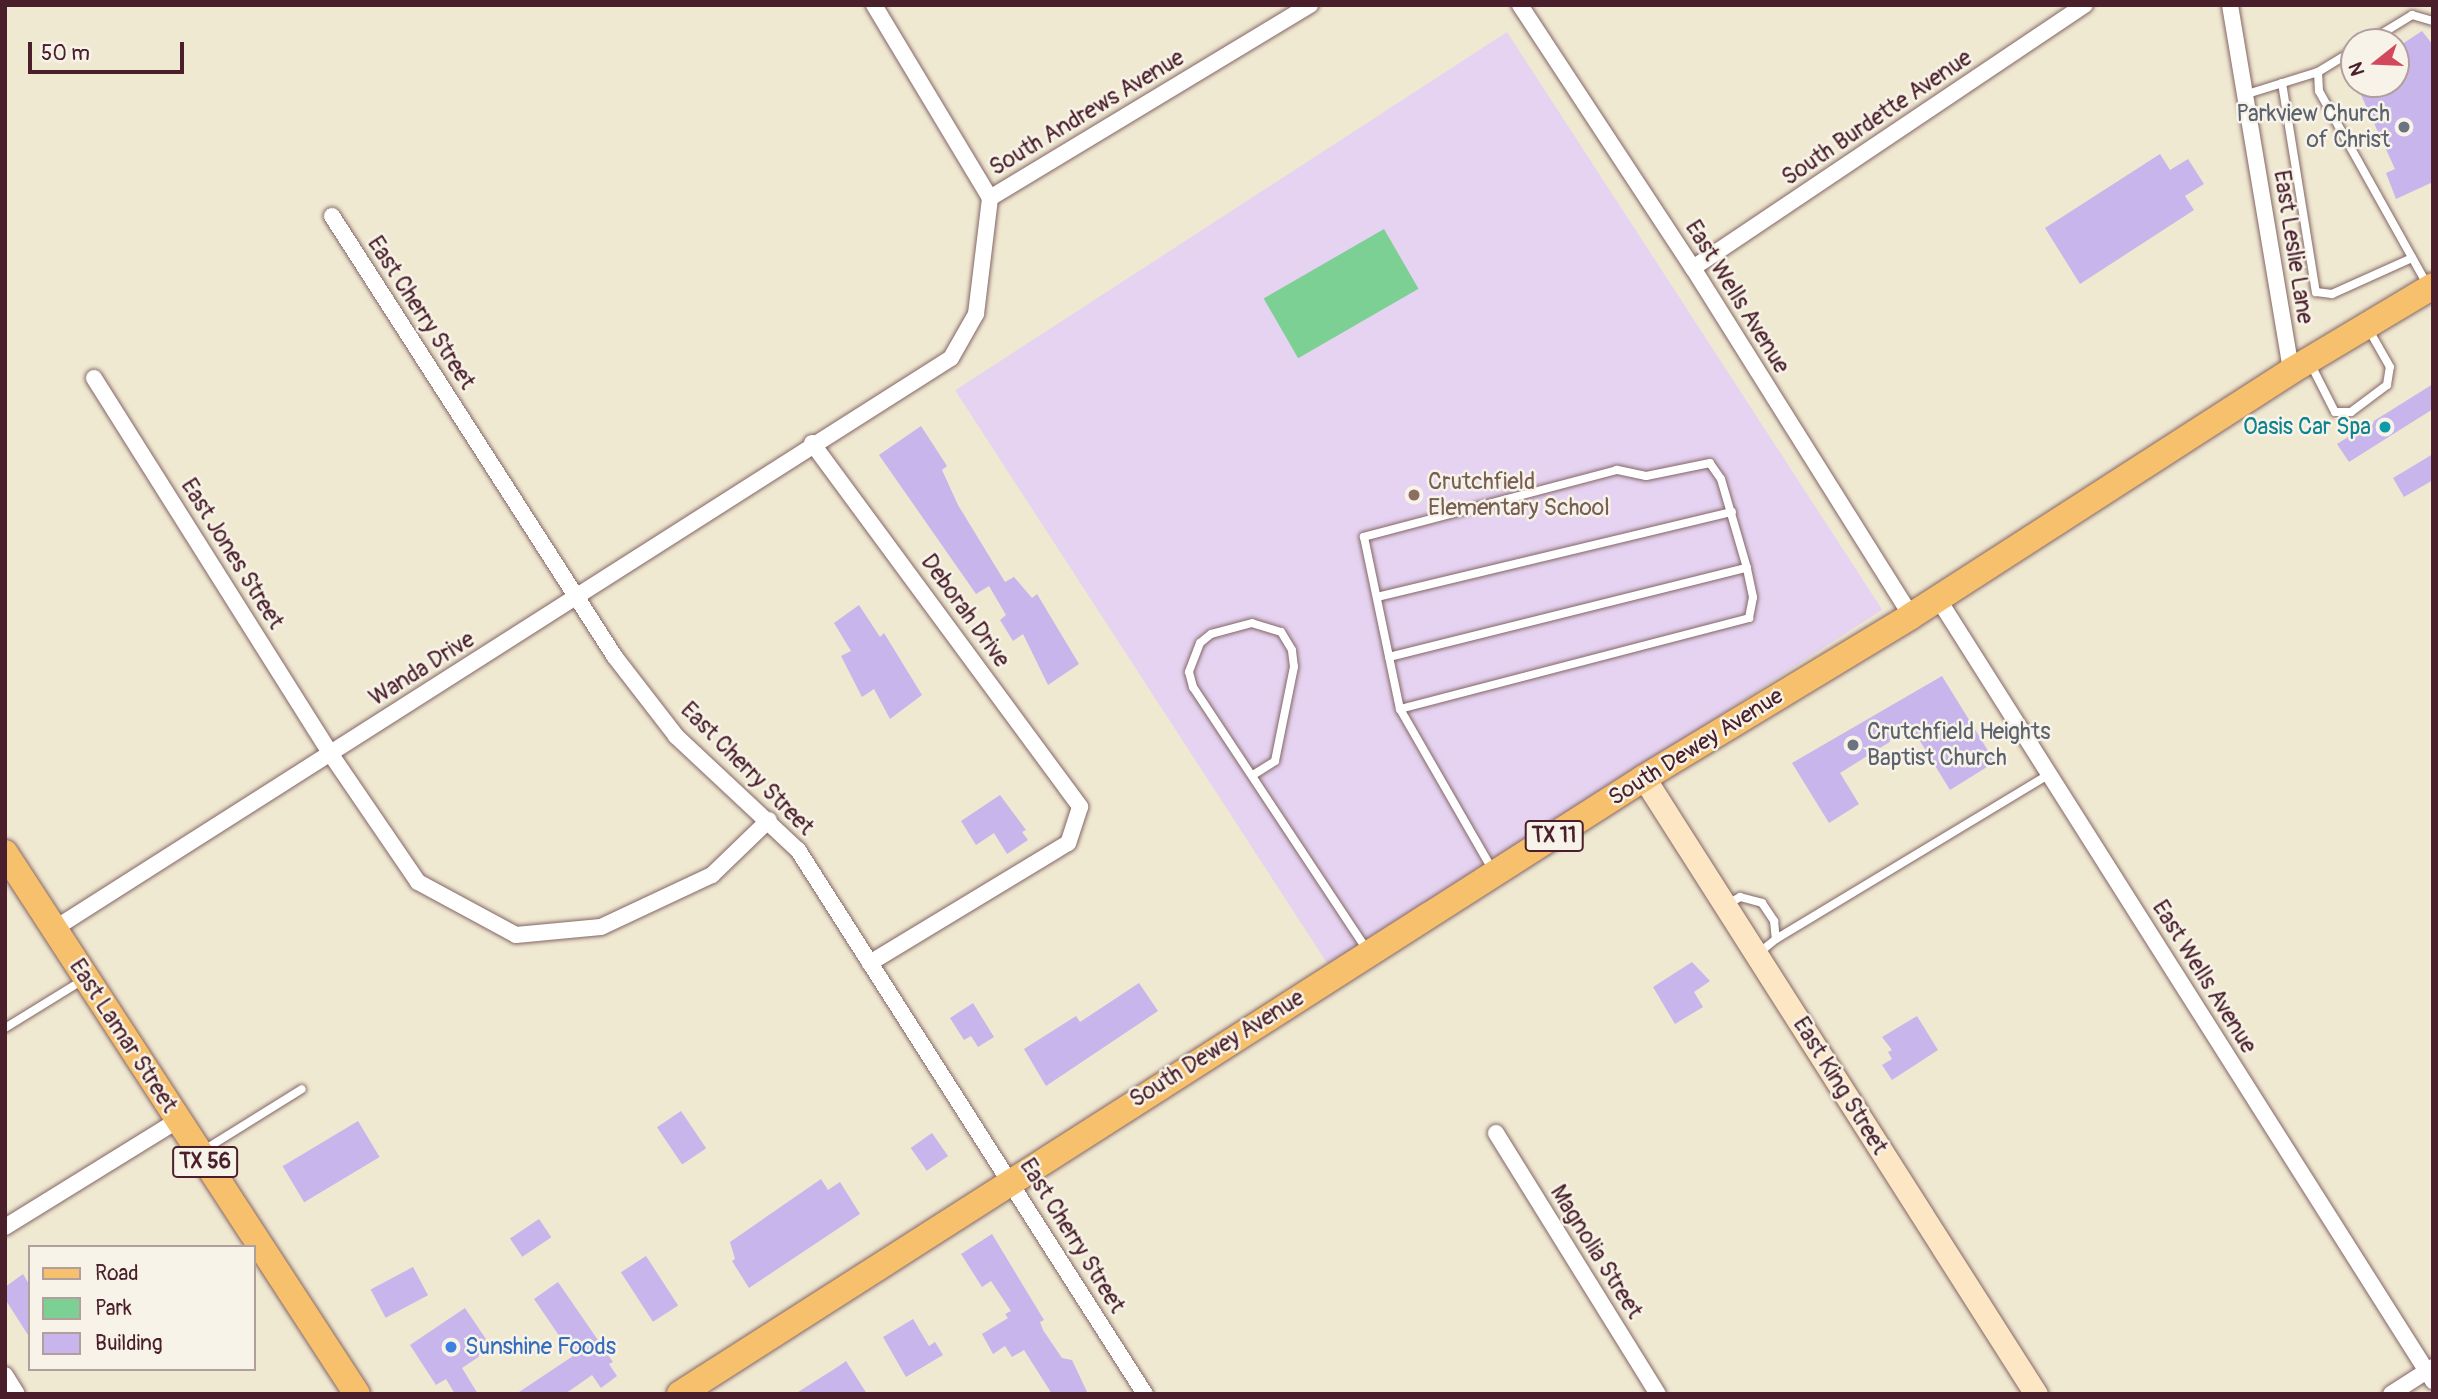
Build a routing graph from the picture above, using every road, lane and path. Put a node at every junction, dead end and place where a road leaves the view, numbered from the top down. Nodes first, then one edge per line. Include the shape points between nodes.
1 (874, 5) edge
2 (1310, 5) edge
3 (1520, 5) edge
4 (2085, 5) edge
5 (2230, 5) edge
6 (2433, 22) edge
7 (2391, 28) edge
8 (2340, 59) edge
9 (2318, 72) junction
10 (2282, 83) junction
11 (2244, 95) junction
12 (990, 198) junction
13 (331, 216) dead end
14 (2412, 258) junction
15 (1693, 268) junction
16 (2431, 287) edge
17 (2367, 326) junction
18 (2300, 366) junction
19 (94, 378) dead end
20 (812, 443) junction
21 (1732, 512) junction
22 (1747, 568) junction
23 (1377, 597) junction
24 (1937, 597) junction
25 (578, 598) junction
26 (1911, 616) junction
27 (1389, 657) junction
28 (1400, 709) junction
29 (330, 753) junction
30 (2049, 774) junction
31 (1253, 775) junction
32 (1644, 778) junction
33 (769, 820) junction
34 (5, 853) edge
35 (1494, 873) junction
36 (1725, 905) junction
37 (54, 929) junction
38 (1776, 939) junction
39 (1369, 953) junction
40 (1756, 955) junction
41 (870, 963) junction
42 (86, 979) junction
43 (5, 1028) edge
44 (302, 1089) dead end
45 (178, 1121) junction
46 (1496, 1133) dead end
47 (199, 1153) junction
48 (1010, 1180) junction
49 (5, 1227) edge
50 (2431, 1373) edge
51 (5, 1375) edge
52 (17, 1394) edge
53 (357, 1394) edge
54 (680, 1394) edge
55 (1145, 1394) edge
56 (1658, 1394) edge
57 (2036, 1394) edge
58 (2391, 1394) edge

1 - 12 street
2 - 12 street, South Andrews Avenue
3 - 15 street, East Wells Avenue
4 - 15 street, South Burdette Avenue
5 - 11 street, East Leslie Lane
6 - 7 lane via 2412,15
8 - 9 lane
9 - 10 lane
9 - 14 lane via 2319,91
10 - 11 lane
10 - 14 lane via 2316,292 2332,294
11 - 18 street, East Leslie Lane
12 - 20 street, South Andrews Avenue via 976,314 951,358
13 - 25 street, East Cherry Street
14 - 16 lane
15 - 26 street, East Wells Avenue
16 - 17 main road, South Dewey Avenue / TX 11
17 - 18 main road, South Dewey Avenue / TX 11
17 - 18 lane via 2390,367 2389,376 2387,385 2351,412 2335,412
18 - 24 main road, South Dewey Avenue / TX 11
19 - 29 street, East Jones Street
20 - 25 street, Wanda Drive
20 - 41 street, Deborah Drive via 1080,807 1069,844
21 - 22 lane
21 - 23 lane
21 - 23 lane via 1710,463 1646,476 1617,470 1364,537
22 - 27 lane
22 - 28 lane via 1753,597 1749,618
23 - 27 lane
24 - 26 main road, South Dewey Avenue / TX 11
24 - 30 street, East Wells Avenue
25 - 29 street, Wanda Drive
25 - 33 street, East Cherry Street via 615,657 676,736
26 - 32 main road, South Dewey Avenue / TX 11
27 - 28 lane
28 - 35 lane
29 - 33 street, East Jones Street via 418,882 516,935 601,927 712,875
29 - 37 street, Wanda Drive
30 - 38 lane
30 - 50 street, East Wells Avenue
31 - 31 lane via 1193,687 1189,672 1192,655 1211,634 1252,623 1281,632 1292,650 1294,667 1275,761
31 - 39 lane
32 - 35 main road, South Dewey Avenue / TX 11
32 - 36 street, East King Street
33 - 41 street, East Cherry Street via 798,850
34 - 37 main road, East Lamar Street / TX 56
35 - 39 main road, South Dewey Avenue / TX 11
36 - 38 lane via 1740,897 1762,903 1774,921
36 - 40 street, East King Street
37 - 42 main road, East Lamar Street / TX 56
38 - 40 lane
39 - 48 main road, South Dewey Avenue / TX 11
40 - 57 street, East King Street
41 - 48 street, East Cherry Street
42 - 43 lane
42 - 45 main road, East Lamar Street / TX 56
44 - 47 lane
45 - 47 main road, East Lamar Street / TX 56
45 - 49 street
46 - 56 street, Magnolia Street
47 - 53 main road, East Lamar Street / TX 56
48 - 54 main road, South Dewey Avenue / TX 11 via 706,1382
48 - 55 street, East Cherry Street
50 - 58 street
51 - 52 street

